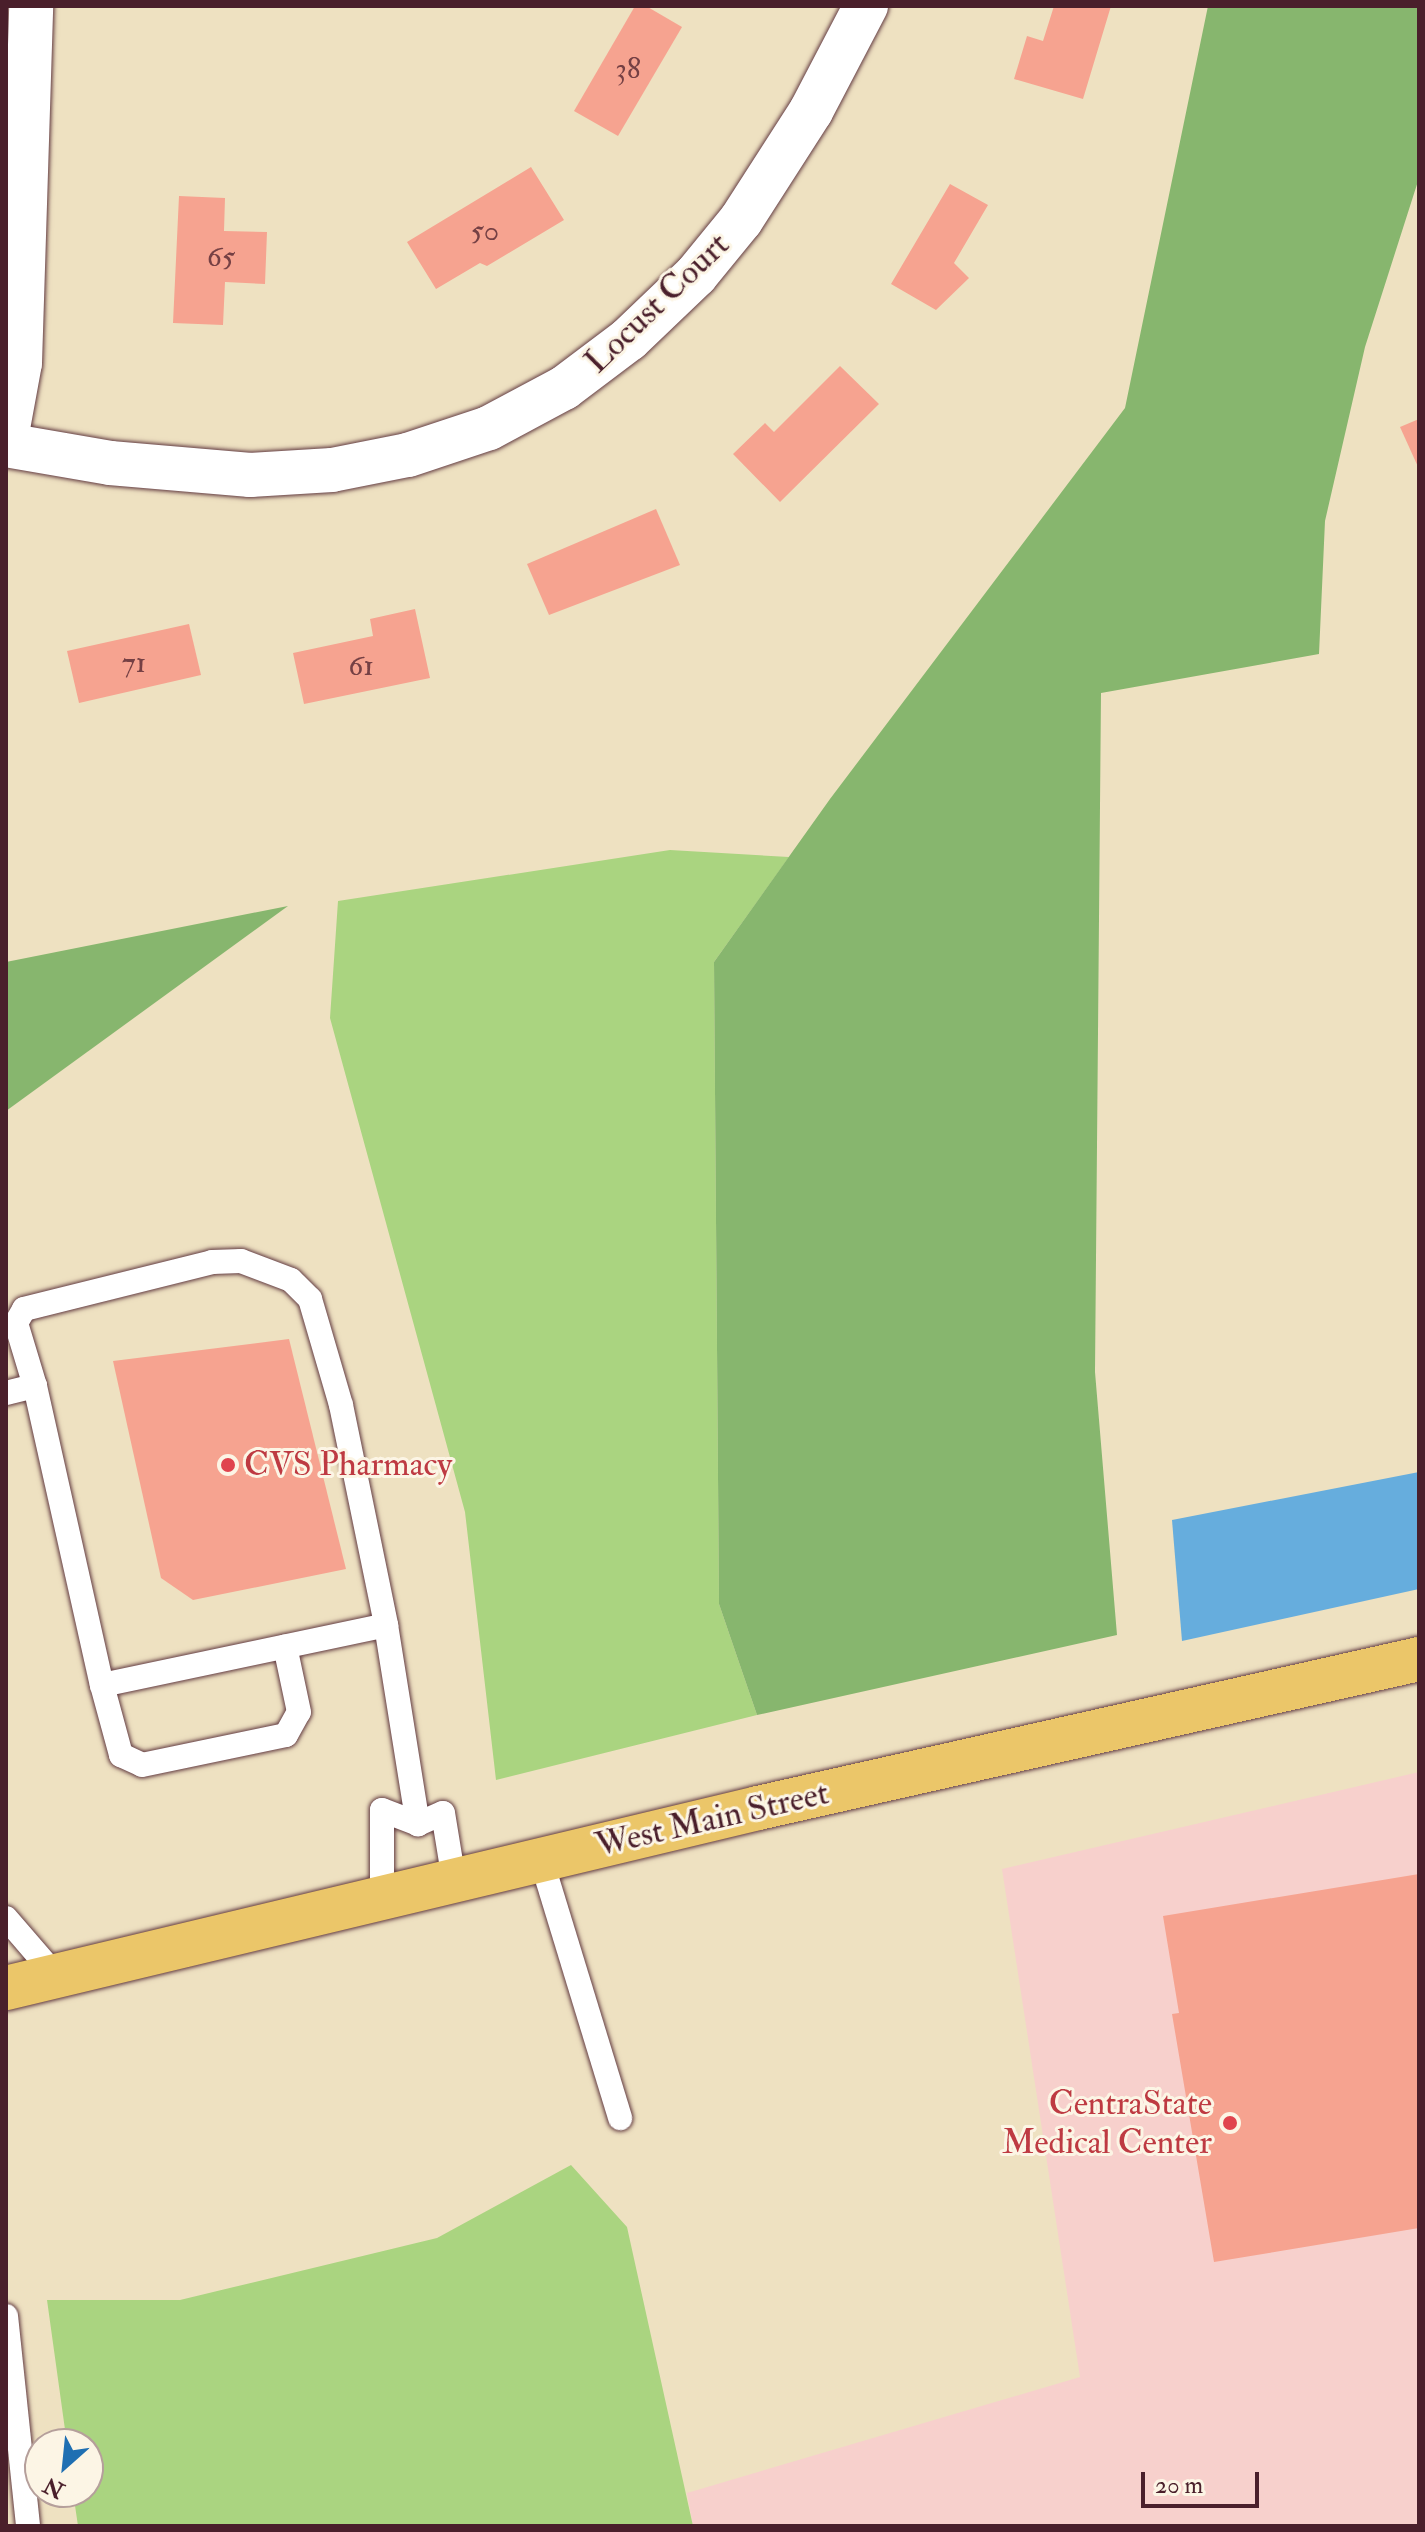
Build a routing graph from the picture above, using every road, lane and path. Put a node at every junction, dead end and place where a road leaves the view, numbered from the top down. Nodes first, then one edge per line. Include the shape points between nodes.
1 (31, 6) edge
2 (866, 6) edge
3 (6, 439) edge
4 (6, 445) edge
5 (35, 1386) junction
6 (6, 1393) edge
7 (386, 1625) junction
8 (285, 1646) junction
9 (1419, 1659) edge
10 (102, 1685) junction
11 (418, 1824) junction
12 (541, 1859) junction
13 (454, 1880) junction
14 (382, 1898) junction
15 (6, 1918) edge
16 (56, 1976) junction
17 (6, 1988) edge
18 (620, 2118) dead end
19 (6, 2316) edge
20 (28, 2526) edge

1 - 3 street via 20,363
2 - 4 street, Locust Court via 803,123 741,220 696,275 586,372 501,421 408,455 332,470 250,475 110,463
5 - 6 lane
5 - 7 lane via 16,1323 24,1309 212,1262 241,1261 291,1280 310,1299 337,1392
5 - 10 lane
7 - 8 lane
7 - 11 lane
8 - 10 lane
8 - 10 lane via 299,1712 286,1735 142,1765 121,1755
9 - 12 main road, West Main Street
11 - 13 lane via 443,1813
11 - 14 lane via 382,1810
12 - 13 main road, West Main Street
12 - 18 lane
13 - 14 main road, West Main Street
14 - 16 main road, West Main Street
15 - 16 lane
16 - 17 main road, West Main Street
19 - 20 lane

